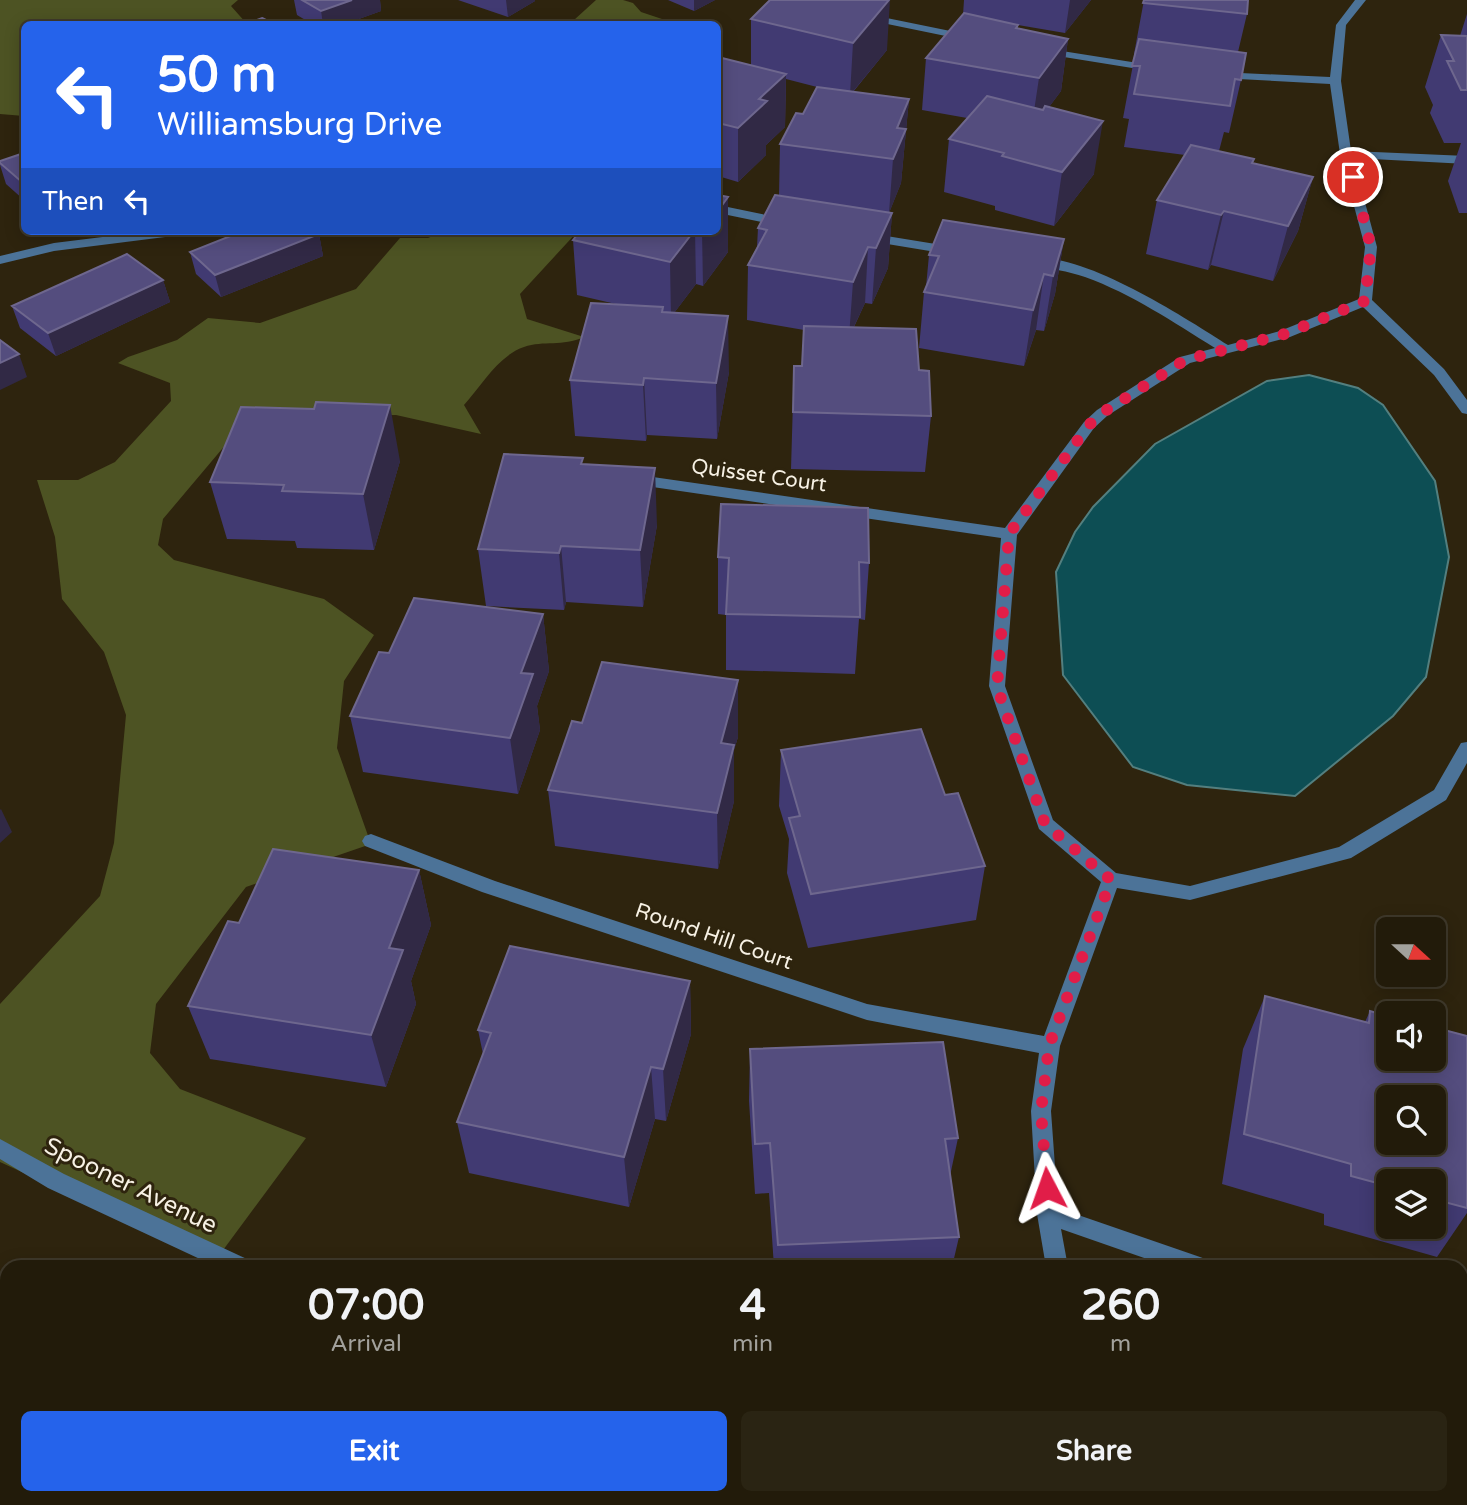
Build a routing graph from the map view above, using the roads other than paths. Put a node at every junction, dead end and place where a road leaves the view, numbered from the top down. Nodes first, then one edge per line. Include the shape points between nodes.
1 (1361, 0) edge
2 (848, 13) edge
3 (988, 41) edge
4 (1028, 48) edge
5 (1172, 70) edge
6 (1209, 74) edge
7 (1335, 81) junction
8 (1346, 154) junction
9 (1467, 160) edge
10 (721, 210) edge
11 (805, 227) edge
12 (149, 235) edge
13 (855, 236) edge
14 (963, 252) edge
15 (0, 260) edge
16 (1025, 260) edge
17 (1365, 301) junction
18 (1226, 349) junction
19 (1467, 410) edge
20 (621, 478) edge
21 (1009, 534) junction
22 (1464, 756) edge
23 (371, 841) dead end
24 (1111, 880) junction
25 (1049, 1046) junction
26 (0, 1148) edge
27 (1048, 1214) junction
28 (226, 1260) edge
29 (1056, 1260) edge
30 (1180, 1260) edge

1 - 7 street via 1341,25
2 - 3 street
4 - 5 street
6 - 7 street
7 - 8 street
8 - 9 street
8 - 17 street via 1371,247
10 - 11 street
12 - 15 street via 54,247
13 - 14 street
16 - 18 street via 1091,274 1149,302
17 - 18 street via 1285,334
17 - 19 street via 1439,372
18 - 21 street via 1185,360 1102,413
20 - 21 street, Quisset Court
21 - 24 street via 997,687 1045,824
22 - 24 street via 1440,795 1344,853 1190,893
23 - 25 street, Round Hill Court via 489,887 867,1012
24 - 25 street
25 - 27 street via 1041,1111
26 - 28 street, Spooner Avenue via 56,1181
27 - 29 street
27 - 30 street

